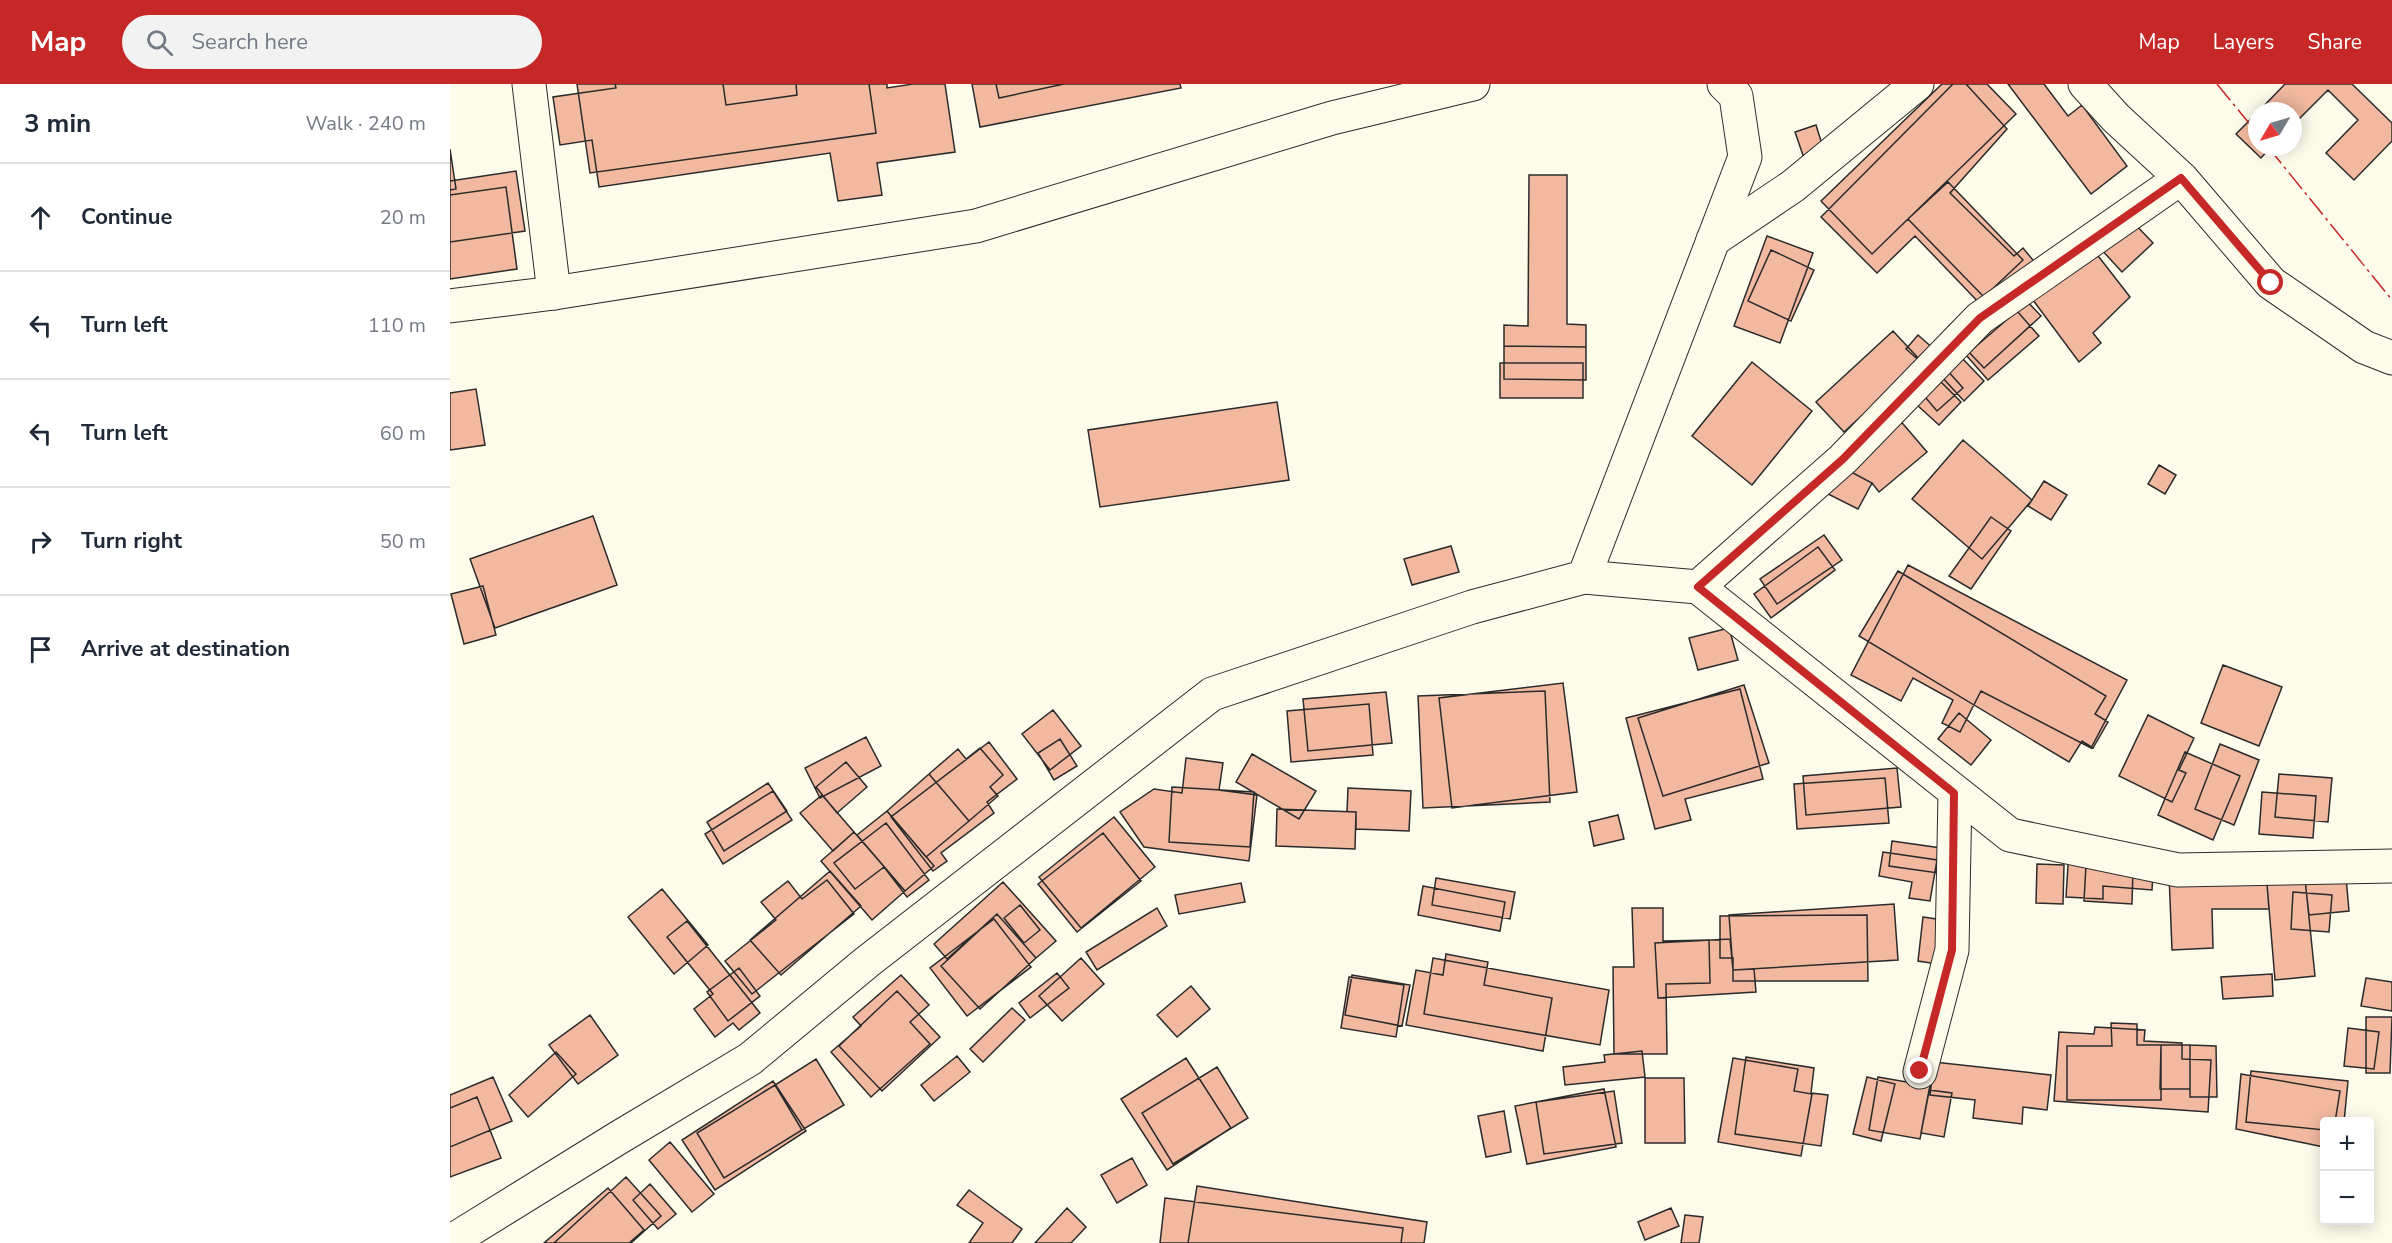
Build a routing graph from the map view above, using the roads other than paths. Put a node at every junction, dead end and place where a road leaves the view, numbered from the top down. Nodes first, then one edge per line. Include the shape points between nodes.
1 (529, 84) edge
2 (1473, 84) edge
3 (1724, 84) edge
4 (1917, 84) edge
5 (2085, 84) edge
6 (2181, 178) junction
7 (1713, 240) junction
8 (554, 293) junction
9 (450, 306) edge
10 (2392, 358) edge
11 (1584, 577) junction
12 (1698, 587) junction
13 (1954, 793) junction
14 (2392, 866) edge
15 (1920, 1071) dead end
16 (450, 1242) edge

1 - 8 street
2 - 8 street via 1332,118 976,226
3 - 7 street via 1736,96 1745,157
4 - 7 street via 1793,186
5 - 6 street
6 - 10 street via 2271,283 2364,347
6 - 12 street via 1980,318 1843,459
7 - 11 street
8 - 9 street
11 - 12 street
11 - 16 street via 1472,607 1212,694 867,962 750,1059
12 - 13 street
13 - 14 street via 2010,836 2178,870
13 - 15 street via 1952,950

